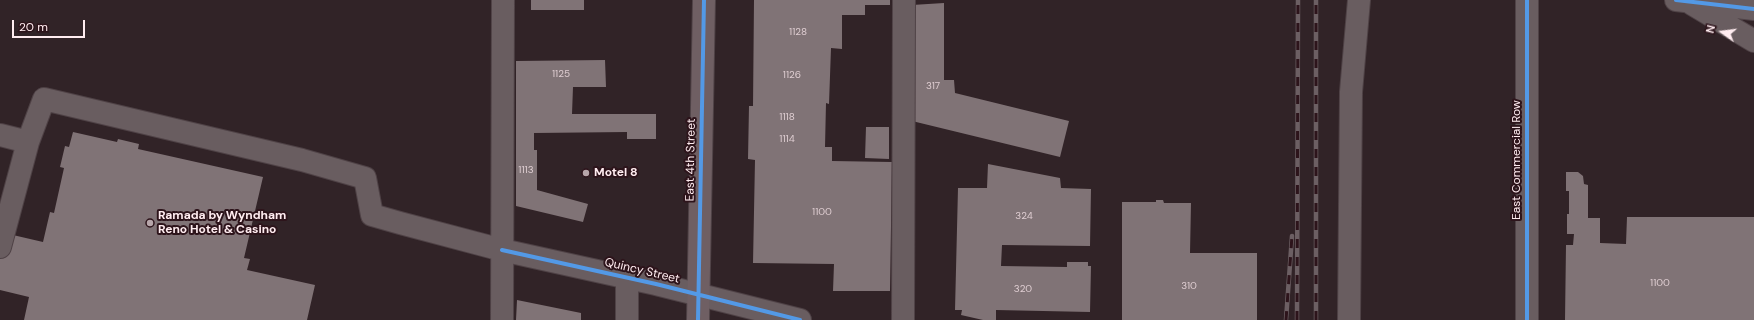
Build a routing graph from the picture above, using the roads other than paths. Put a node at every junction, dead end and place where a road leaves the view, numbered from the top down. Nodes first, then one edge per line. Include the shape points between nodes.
1 (503, 0) edge
2 (704, 0) edge
3 (904, 0) edge
4 (1359, 0) edge
5 (1527, 0) edge
6 (1683, 2) edge
7 (1754, 9) edge
8 (1754, 40) edge
9 (0, 135) edge
10 (28, 142) junction
11 (5, 209) edge
12 (0, 247) edge
13 (502, 250) junction
14 (627, 278) junction
15 (698, 296) junction
16 (502, 320) edge
17 (627, 320) edge
18 (698, 320) edge
19 (800, 320) edge
20 (902, 320) edge
21 (1349, 320) edge
22 (1527, 320) edge

1 - 13 street
2 - 15 main road, East 4th Street
3 - 20 street
4 - 21 street via 1351,92
5 - 22 street, East Commercial Row
6 - 7 street
6 - 8 street
9 - 10 street
10 - 11 street
10 - 13 street, Quincy Street via 44,99 294,158 366,178 372,214
11 - 12 street
13 - 14 street, Quincy Street
13 - 16 street
14 - 15 street, Quincy Street
14 - 17 street
15 - 18 main road, East 4th Street
15 - 19 street, Quincy Street

